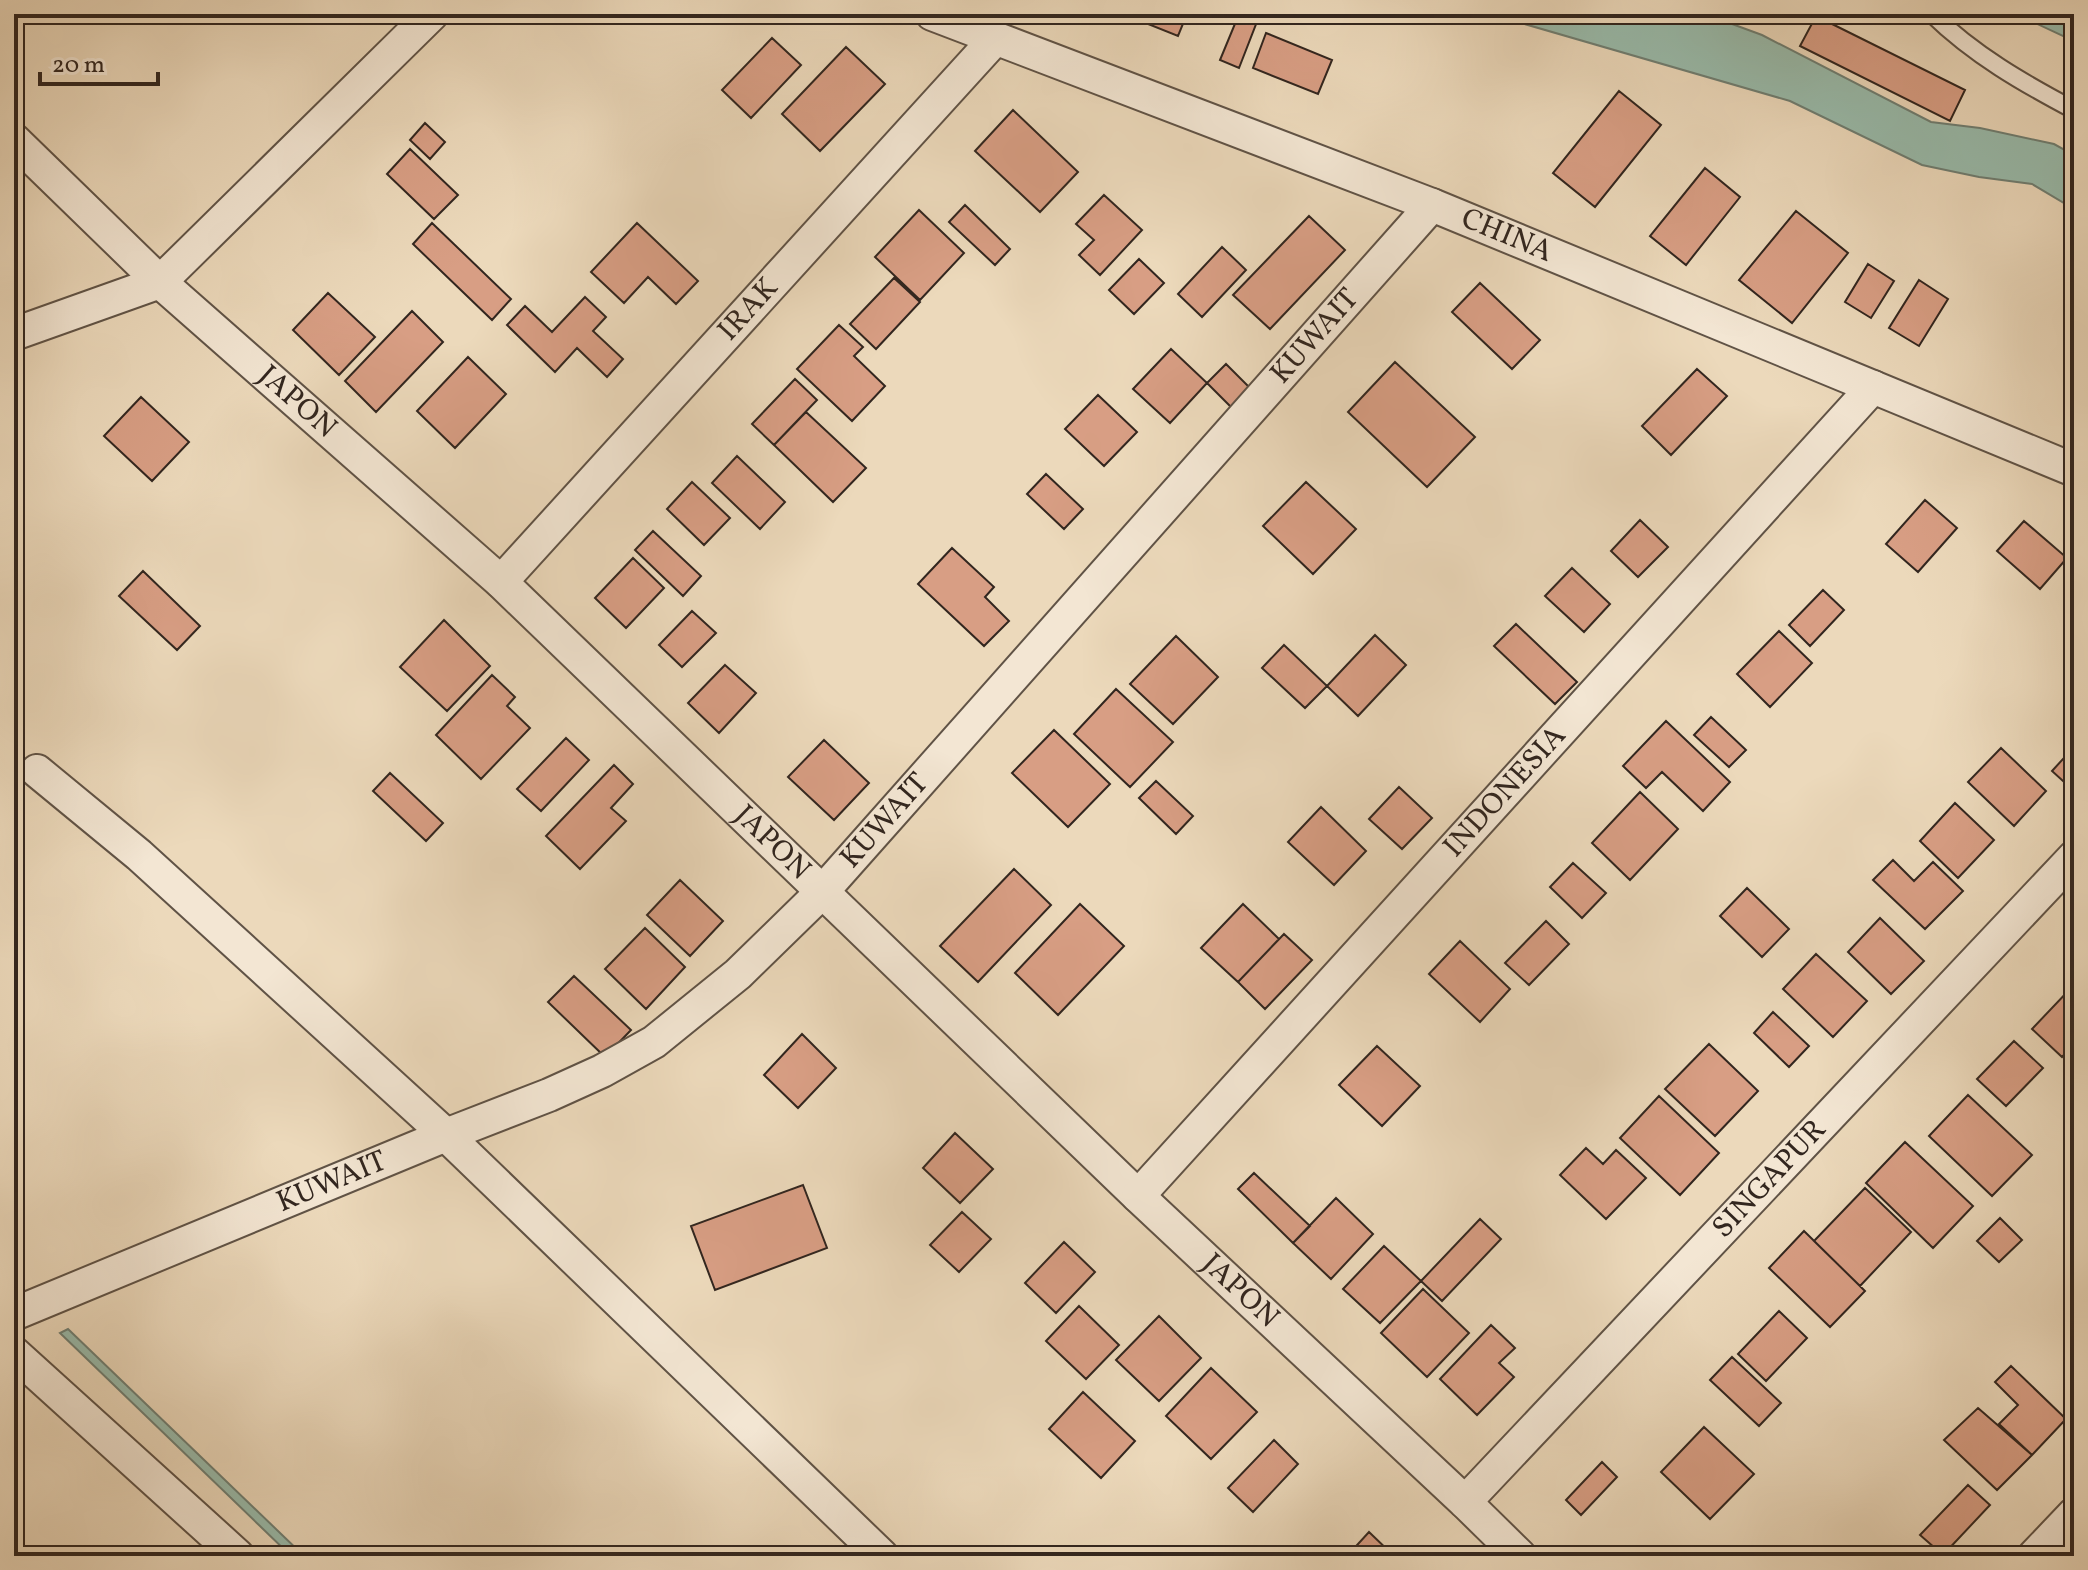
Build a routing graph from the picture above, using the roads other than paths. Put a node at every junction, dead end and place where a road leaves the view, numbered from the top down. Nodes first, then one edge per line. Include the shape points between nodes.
1 (432, 14) edge
2 (932, 14) edge
3 (1932, 14) edge
4 (995, 39) junction
5 (2074, 110) edge
6 (14, 140) edge
7 (1432, 205) junction
8 (160, 282) junction
9 (14, 334) edge
10 (1873, 387) junction
11 (2074, 470) edge
12 (501, 582) junction
13 (37, 771) dead end
14 (2074, 857) edge
15 (822, 892) junction
16 (446, 1135) junction
17 (1138, 1196) junction
18 (14, 1314) edge
19 (14, 1353) edge
20 (1465, 1502) junction
21 (2074, 1514) edge
22 (238, 1556) edge
23 (882, 1556) edge
24 (1520, 1556) edge
25 (2034, 1556) edge

1 - 8 street
2 - 4 street, CHINA
3 - 5 lane via 2014,78
4 - 7 street, CHINA
4 - 12 street, IRAK
6 - 8 street, JAPON
7 - 10 street, CHINA
7 - 15 street, KUWAIT
8 - 9 street
8 - 12 street, JAPON
10 - 11 street, CHINA
10 - 17 street, INDONESIA
12 - 15 street, JAPON
13 - 16 street via 139,855
14 - 20 street, SINGAPUR
15 - 16 street, KUWAIT via 738,974 654,1042 549,1095
15 - 17 street, JAPON
16 - 18 street, KUWAIT
16 - 23 street
17 - 20 street, JAPON
19 - 22 street
20 - 24 street, JAPON
21 - 25 street

